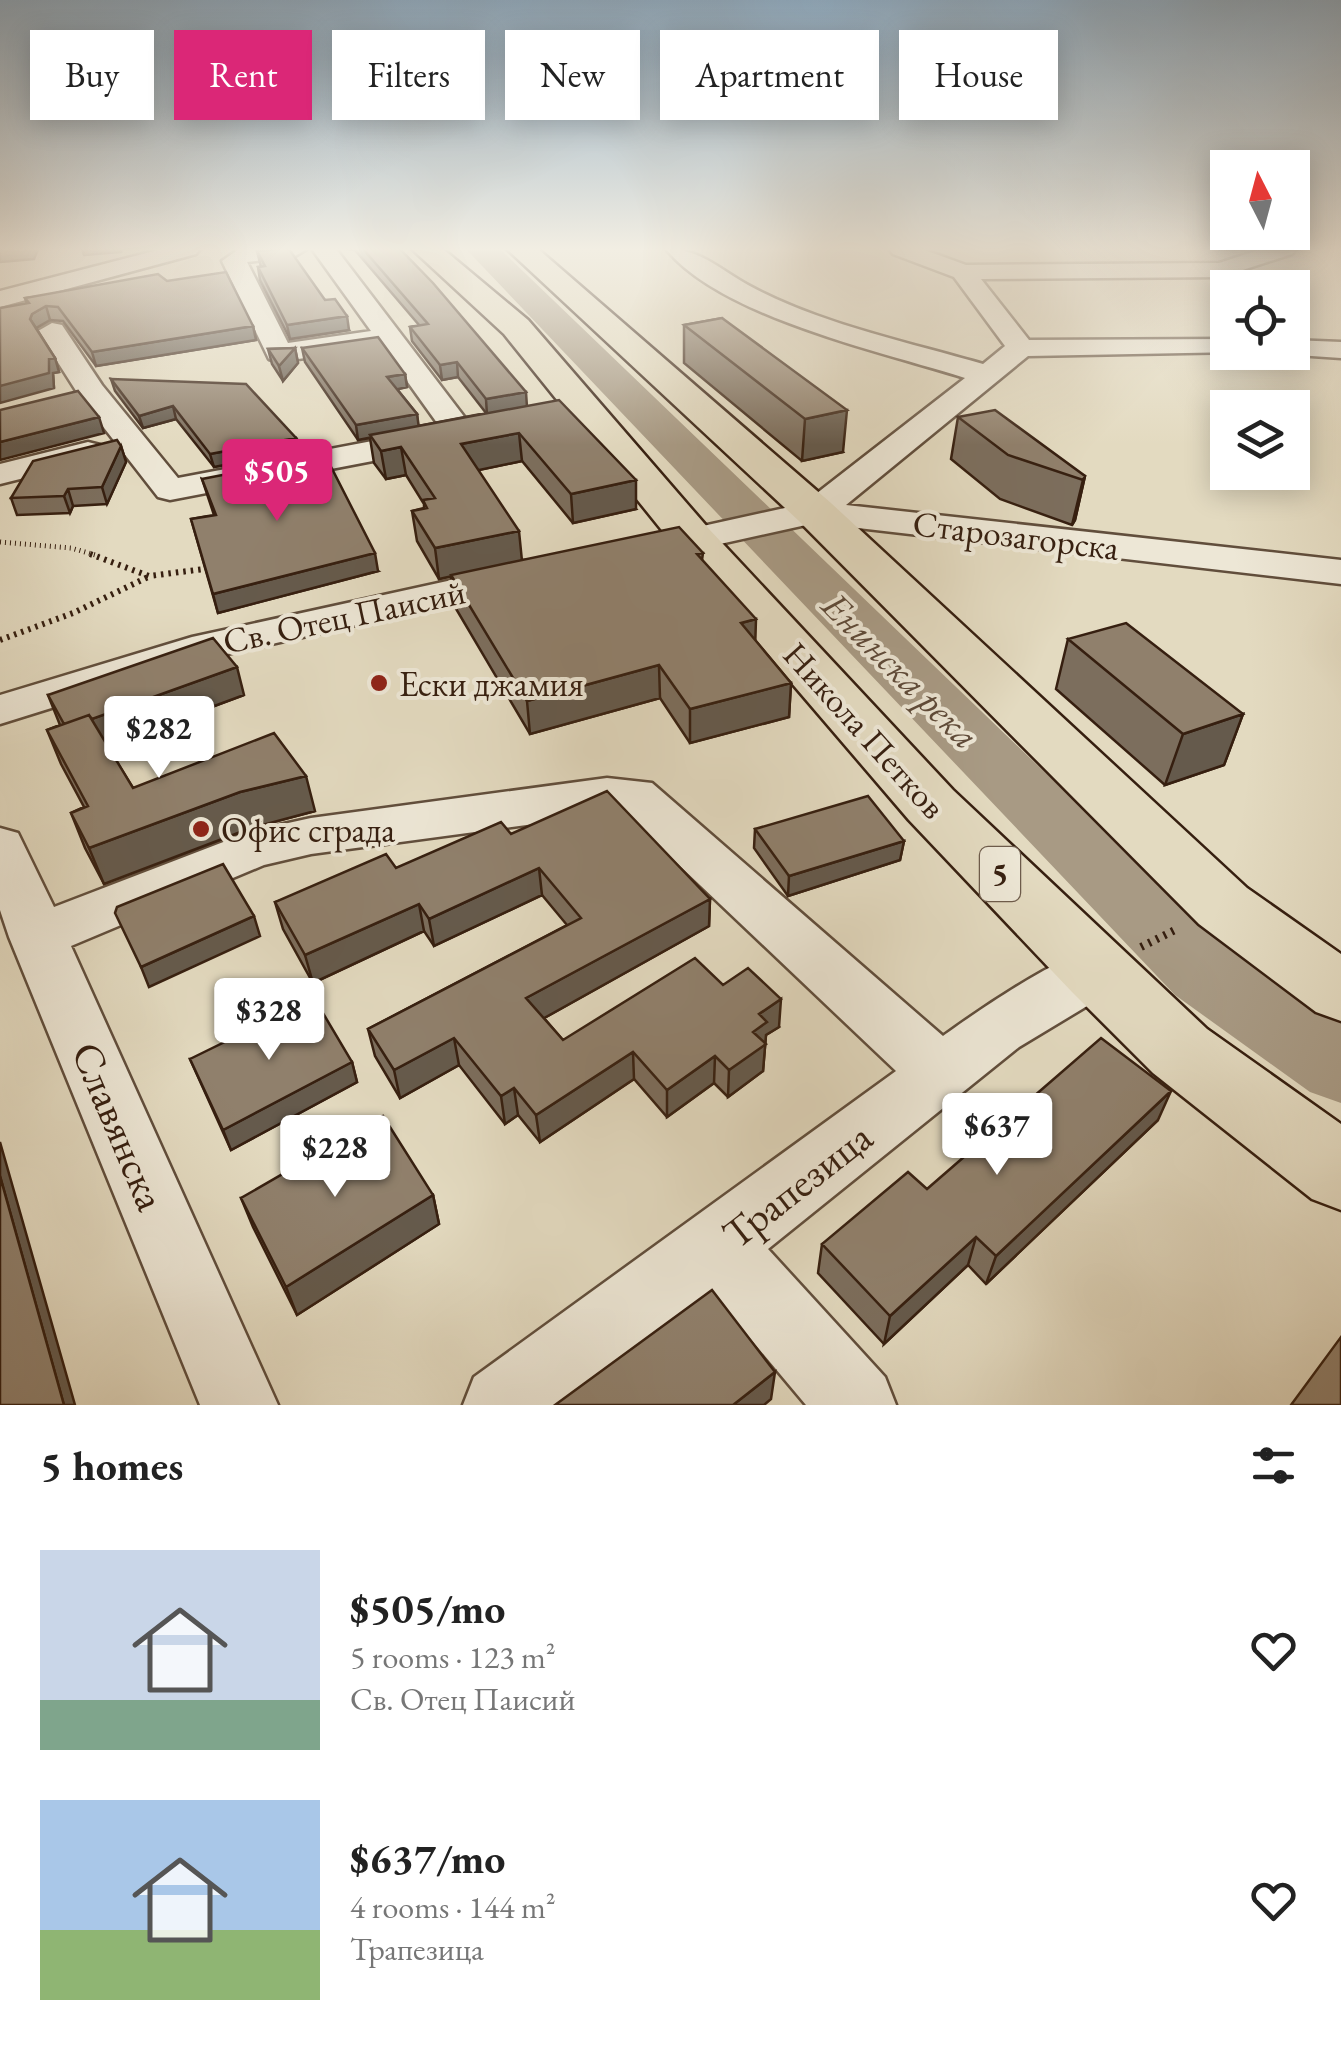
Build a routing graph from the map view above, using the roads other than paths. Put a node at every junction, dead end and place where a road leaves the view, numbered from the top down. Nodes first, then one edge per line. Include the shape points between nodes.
1 (260, 315) edge
2 (372, 315) edge
3 (503, 315) edge
4 (591, 315) edge
5 (805, 315) edge
6 (995, 315) edge
7 (52, 331) dead end
8 (389, 337) junction
9 (1210, 347) edge
10 (1020, 348) junction
11 (1310, 349) edge
12 (1341, 350) edge
13 (984, 374) junction
14 (91, 391) junction
15 (59, 399) edge
16 (496, 427) edge
17 (461, 434) junction
18 (134, 439) junction
19 (0, 474) edge
20 (803, 515) junction
21 (704, 537) junction
22 (616, 556) edge
23 (1341, 572) edge
24 (540, 573) edge
25 (0, 710) edge
26 (0, 846) edge
27 (37, 937) junction
28 (1115, 962) junction
29 (1341, 992) edge
30 (942, 1072) junction
31 (1341, 1172) edge
32 (718, 1245) junction
33 (240, 1405) edge
34 (502, 1405) edge
35 (857, 1405) edge

1 - 8 street via 279,353
2 - 8 street
3 - 21 main road, Никола Петков / 5 via 567,413
4 - 20 main road
5 - 13 street
6 - 10 street
7 - 14 street
8 - 17 street
9 - 10 street
10 - 13 street
11 - 12 street
13 - 20 street
14 - 15 street
14 - 18 street
16 - 17 street
17 - 18 street via 179,490 170,490
18 - 19 street
20 - 21 street, Старозагорска
20 - 23 street, Старозагорска
20 - 29 main road via 1222,906
21 - 22 street
21 - 28 main road, Никола Петков / 5 via 931,806
24 - 25 street, Св. Отец Паисий via 206,646
26 - 27 street, Славянска
27 - 30 street via 252,849 635,796
27 - 33 street, Славянска
28 - 30 street, Трапезица via 998,1029
28 - 31 main road, Никола Петков / 5 via 1180,1051
30 - 32 street, Трапезица
32 - 34 street, Трапезица
32 - 35 street

